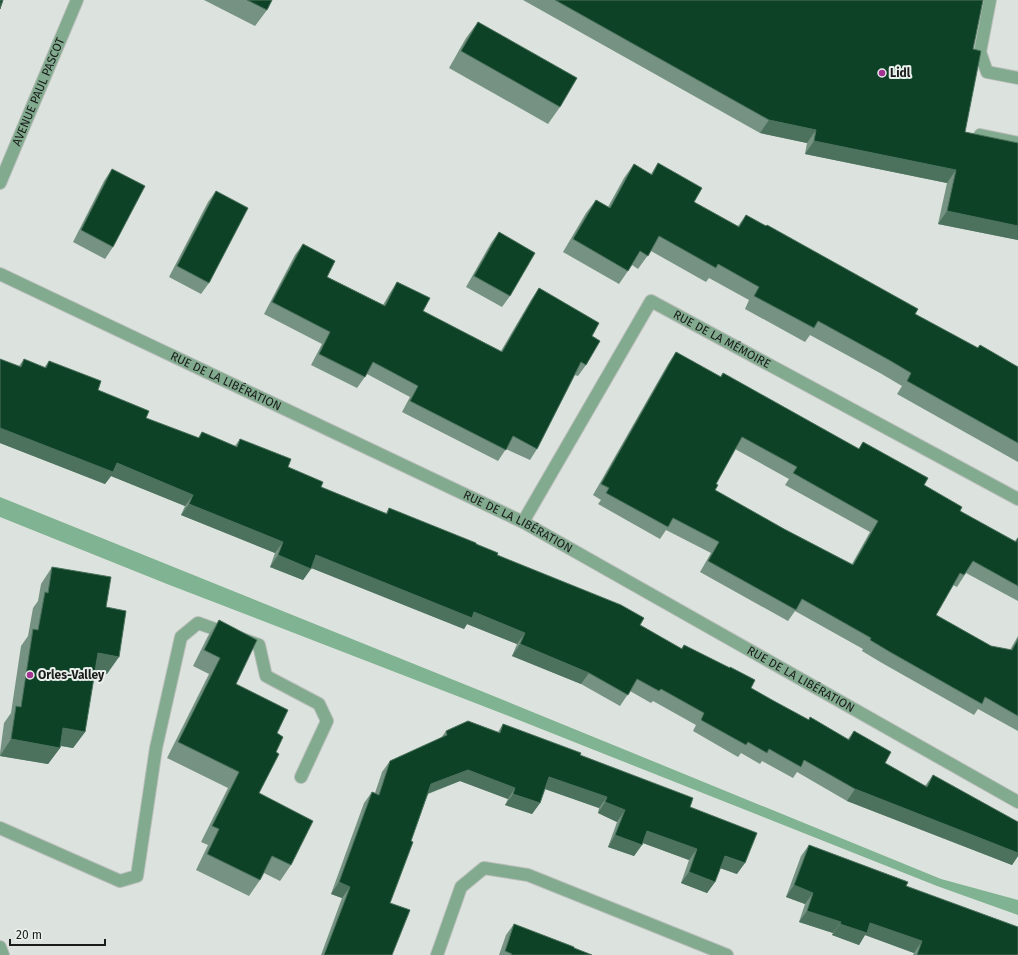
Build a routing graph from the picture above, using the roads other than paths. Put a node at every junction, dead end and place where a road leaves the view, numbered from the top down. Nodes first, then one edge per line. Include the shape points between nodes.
1 (76, 0) edge
2 (990, 0) edge
3 (1018, 78) edge
4 (980, 135) edge
5 (1018, 143) edge
6 (0, 183) edge
7 (0, 274) edge
8 (1018, 499) edge
9 (523, 522) junction
10 (301, 777) dead end
11 (1018, 802) edge
12 (0, 828) edge
13 (0, 947) edge
14 (3, 955) edge
15 (437, 955) edge
16 (727, 955) edge

1 - 6 street, AVENUE PAUL PASCOT
2 - 3 street via 980,52 987,72
4 - 5 street
7 - 9 street, RUE DE LA LIBÉRATION
8 - 9 street, RUE DE LA MÉMOIRE via 651,301
9 - 11 street, RUE DE LA LIBÉRATION
10 - 12 street via 327,721 319,704 266,676 259,645 198,623 181,637 156,748 137,876 120,881
13 - 14 street
15 - 16 street via 461,887 484,868 528,875

